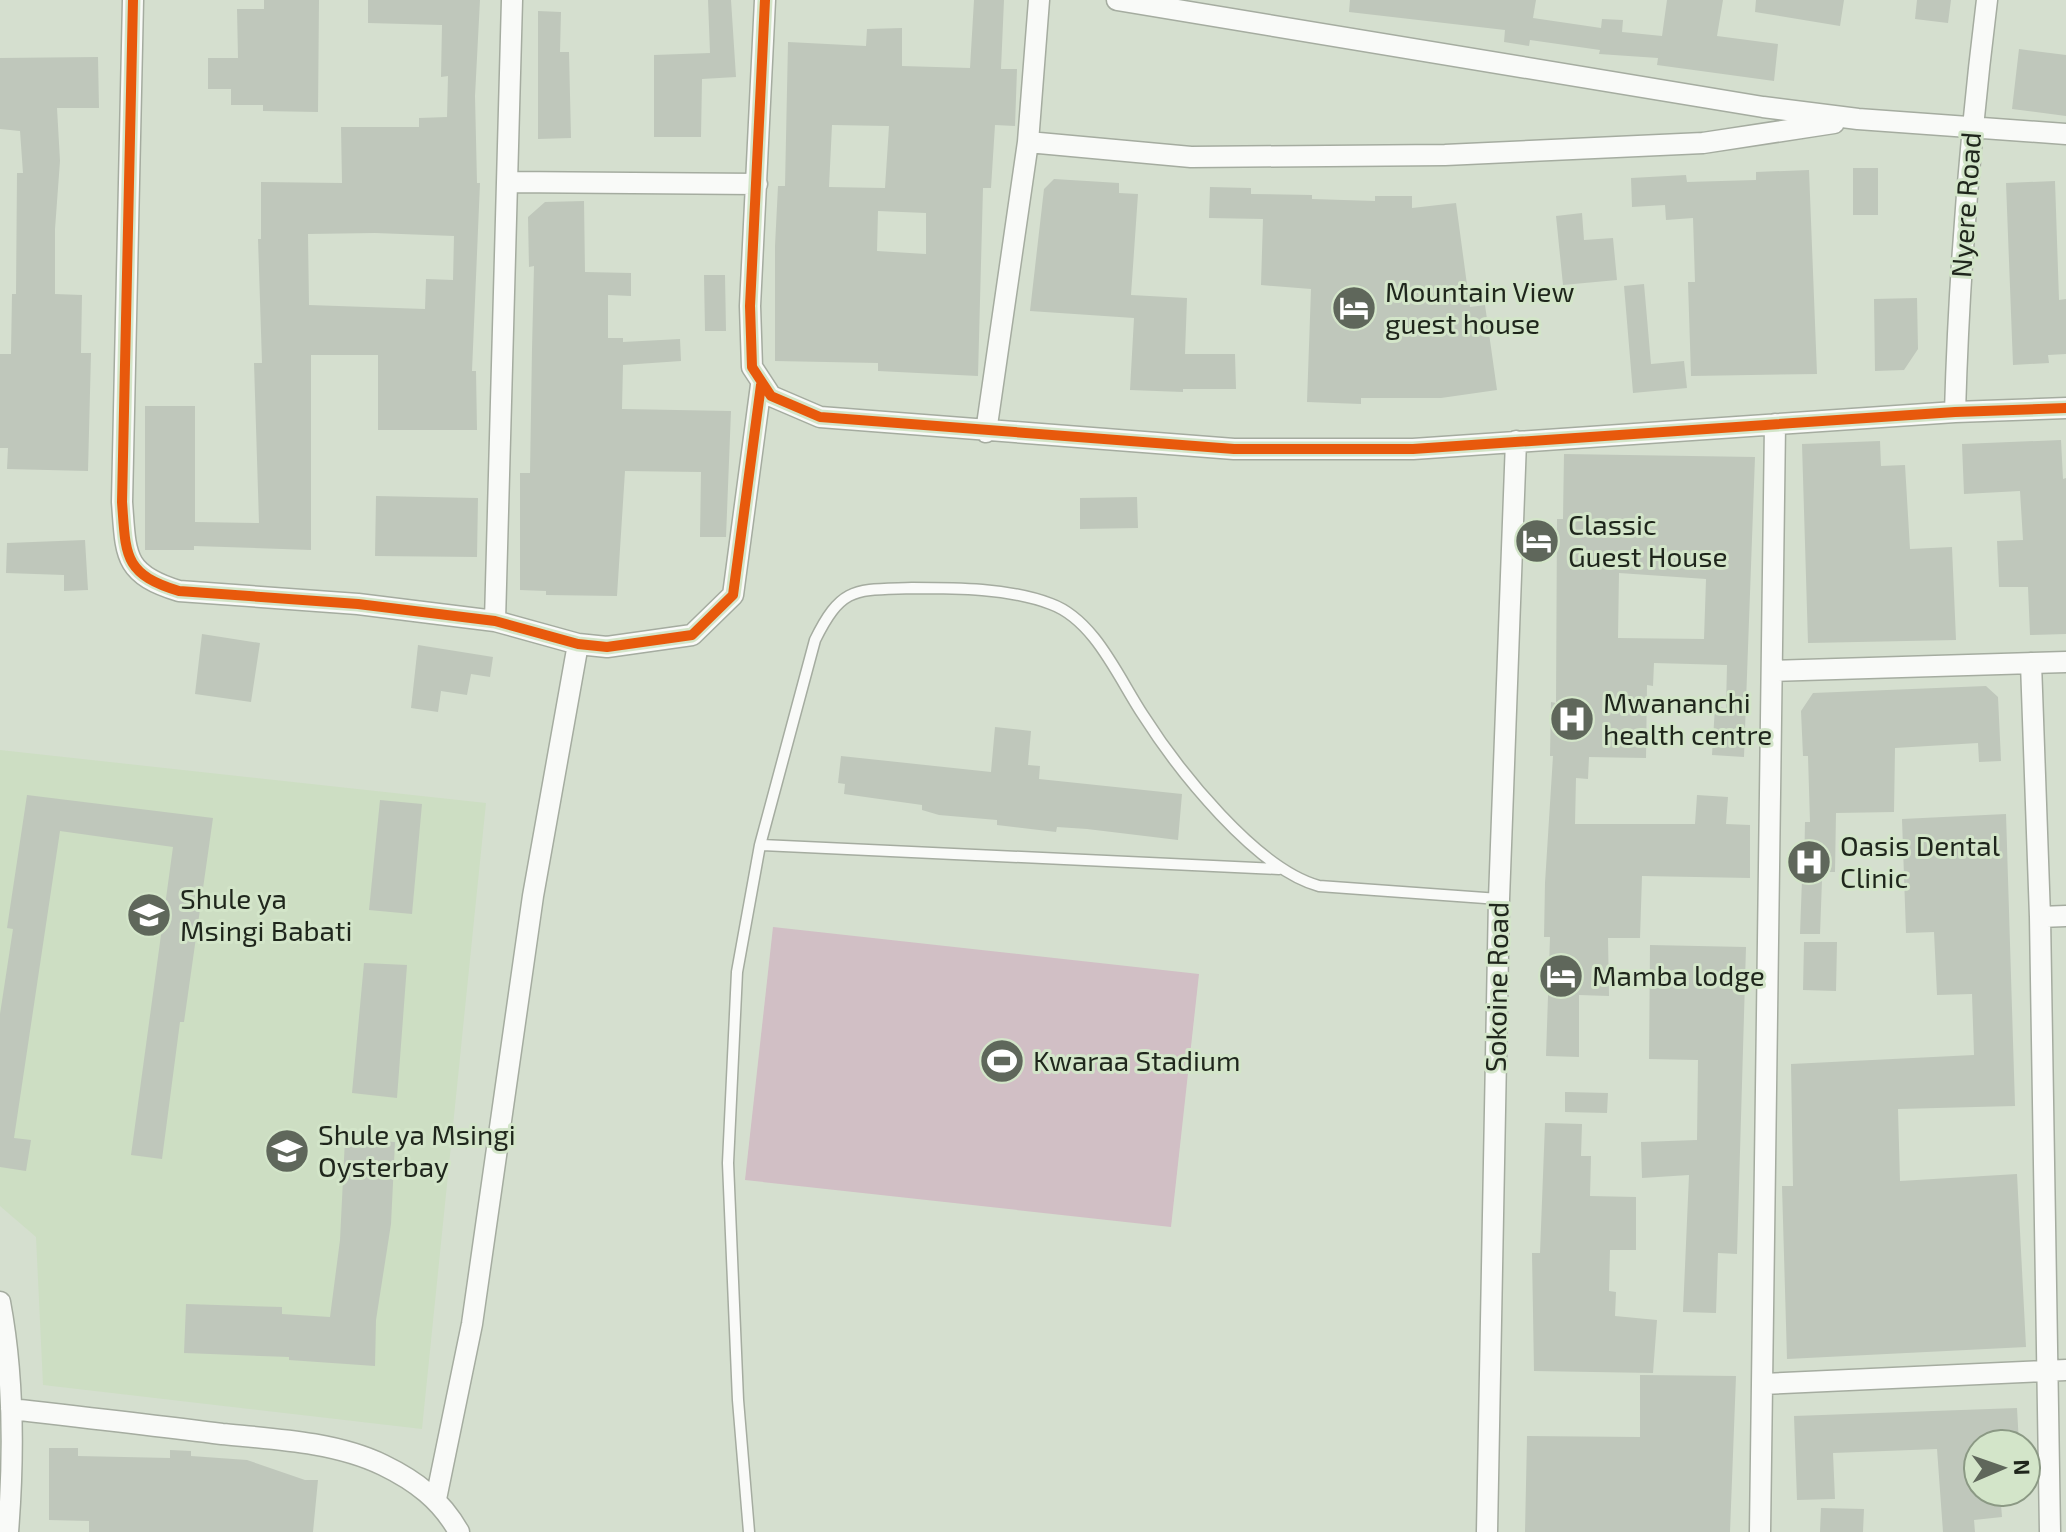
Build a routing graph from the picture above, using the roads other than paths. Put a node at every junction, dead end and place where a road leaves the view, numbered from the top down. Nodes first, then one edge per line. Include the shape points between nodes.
1 (133, 0) edge
2 (512, 0) edge
3 (765, 0) edge
4 (1039, 0) edge
5 (1117, 0) edge
6 (1987, 0) edge
7 (1858, 119) junction
8 (1971, 129) junction
9 (2066, 134) edge
10 (1028, 142) junction
11 (508, 182) junction
12 (757, 184) junction
13 (761, 385) junction
14 (2066, 408) edge
15 (1955, 412) junction
16 (1775, 424) junction
17 (986, 432) junction
18 (1516, 441) junction
19 (495, 621) junction
20 (578, 644) junction
21 (2066, 662) edge
22 (2031, 663) junction
23 (1772, 671) junction
24 (760, 845) junction
25 (1281, 869) junction
26 (1499, 899) junction
27 (2066, 916) edge
28 (2040, 917) junction
29 (0, 1302) edge
30 (2056, 1371) edge
31 (1763, 1384) junction
32 (11, 1409) junction
33 (436, 1499) junction
34 (8, 1532) edge
35 (459, 1532) edge
36 (749, 1532) edge
37 (1487, 1532) edge
38 (1760, 1532) edge
39 (2050, 1532) edge

1 - 19 street via 122,502 125,545 136,572 179,591
2 - 11 street
3 - 12 street
4 - 10 street
5 - 7 street
6 - 8 street, Nyere Road
7 - 8 street
7 - 10 street via 1703,143 1445,155 1191,157
8 - 9 street
8 - 15 street, Nyere Road
10 - 17 street
11 - 12 street
11 - 19 street
12 - 13 street via 749,336 752,367
13 - 17 street via 785,404 820,417
13 - 20 street via 733,595 692,635 607,647
14 - 15 street
15 - 16 street
16 - 18 street
16 - 23 street
17 - 18 street via 1234,449 1413,449
18 - 26 street, Sokoine Road
19 - 20 street
20 - 33 street via 533,896 472,1324
21 - 22 street
22 - 23 street
22 - 28 street
23 - 31 street
24 - 25 lane
24 - 25 lane via 815,640 829,611 857,590 942,588 1053,604 1080,623 1205,795 1248,843
24 - 36 lane via 737,972 728,1163
25 - 26 lane via 1319,886
26 - 37 street, Sokoine Road
27 - 28 street
28 - 30 street
29 - 32 street
30 - 31 street
30 - 39 street
31 - 38 street
32 - 33 street via 348,1453 381,1464
32 - 34 street
33 - 35 street

